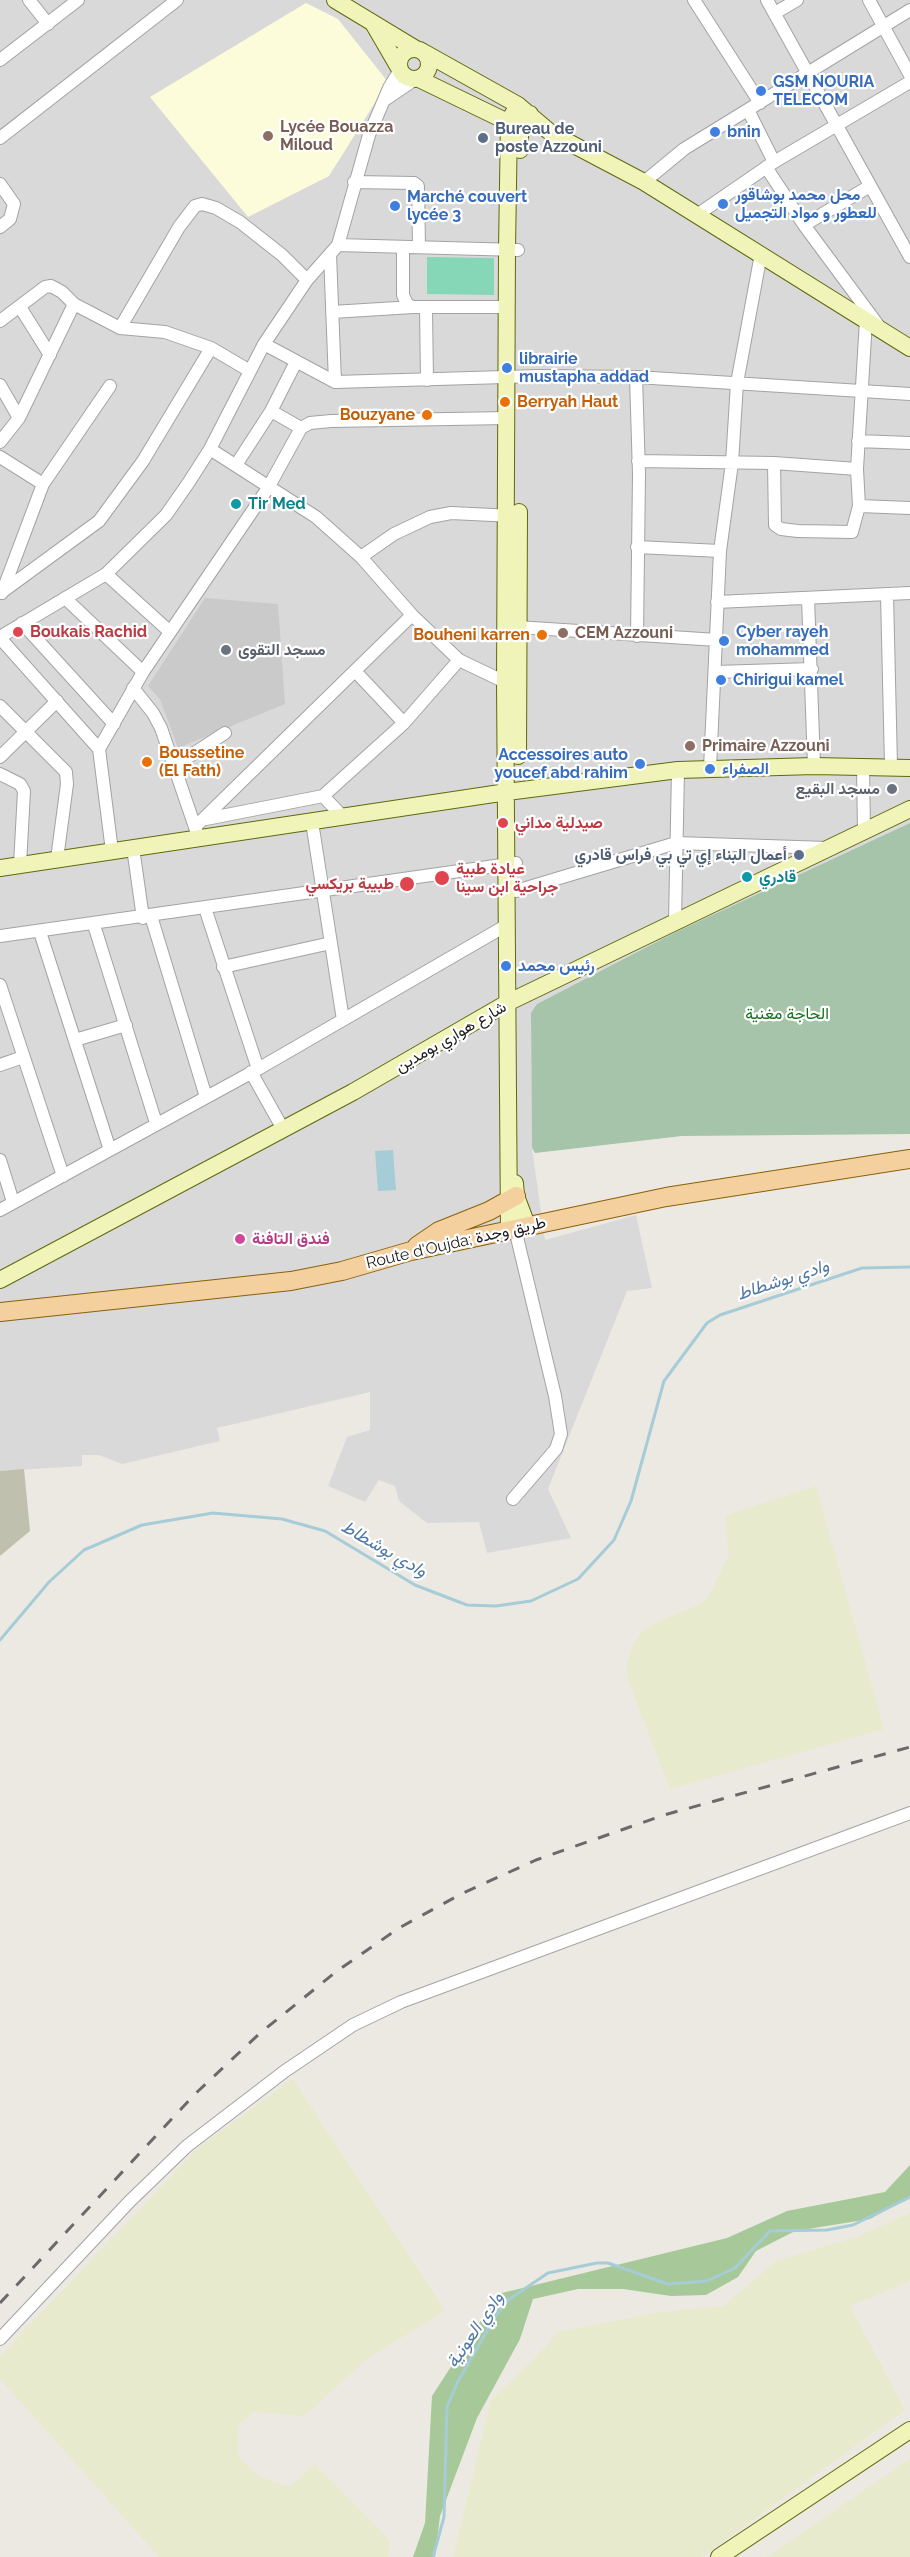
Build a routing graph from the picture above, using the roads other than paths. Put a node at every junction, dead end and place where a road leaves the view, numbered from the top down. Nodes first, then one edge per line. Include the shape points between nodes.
1 (29, 0) edge
2 (78, 0) edge
3 (177, 0) edge
4 (335, 0) edge
5 (694, 0) edge
6 (767, 0) edge
7 (797, 0) edge
8 (869, 0) edge
9 (357, 5) edge
10 (910, 10) edge
11 (775, 13) junction
12 (372, 21) junction
13 (48, 24) junction
14 (884, 26) junction
15 (420, 51) junction
16 (0, 60) edge
17 (807, 72) junction
18 (408, 74) junction
19 (910, 75) edge
20 (910, 82) edge
21 (760, 103) junction
22 (524, 110) junction
23 (748, 110) junction
24 (837, 124) junction
25 (515, 125) junction
26 (551, 133) junction
27 (0, 138) edge
28 (770, 165) junction
29 (354, 182) junction
30 (644, 182) junction
31 (0, 184) edge
32 (870, 186) junction
33 (697, 215) junction
34 (804, 225) junction
35 (0, 227) edge
36 (403, 247) junction
37 (419, 247) junction
38 (334, 249) junction
39 (513, 250) junction
40 (760, 254) junction
41 (910, 257) edge
42 (307, 279) junction
43 (74, 304) junction
44 (20, 307) junction
45 (412, 307) junction
46 (507, 307) junction
47 (426, 309) junction
48 (332, 312) junction
49 (1, 319) edge
50 (874, 324) junction
51 (120, 328) junction
52 (264, 344) junction
53 (211, 348) junction
54 (910, 348) edge
55 (50, 355) junction
56 (296, 362) junction
57 (250, 371) junction
58 (636, 377) junction
59 (513, 378) junction
60 (427, 380) junction
61 (335, 382) junction
62 (737, 383) junction
63 (0, 386) edge
64 (110, 386) dead end
65 (862, 391) junction
66 (910, 394) edge
67 (271, 411) junction
68 (19, 418) junction
69 (508, 418) junction
70 (301, 428) junction
71 (858, 441) junction
72 (0, 442) edge
73 (910, 443) edge
74 (210, 449) junction
75 (0, 457) edge
76 (638, 461) junction
77 (732, 463) junction
78 (774, 464) junction
79 (236, 465) junction
80 (857, 469) junction
81 (43, 484) junction
82 (268, 488) junction
83 (860, 506) junction
84 (910, 508) edge
85 (513, 516) junction
86 (637, 546) junction
87 (720, 551) junction
88 (361, 557) junction
89 (106, 574) junction
90 (910, 593) edge
91 (887, 594) junction
92 (1, 595) edge
93 (65, 598) junction
94 (808, 598) junction
95 (717, 602) junction
96 (412, 615) junction
97 (22, 623) junction
98 (517, 627) junction
99 (169, 632) junction
100 (637, 636) junction
101 (0, 638) edge
102 (717, 640) junction
103 (459, 660) junction
104 (812, 669) junction
105 (355, 671) junction
106 (143, 672) junction
107 (716, 672) junction
108 (511, 682) junction
109 (133, 688) junction
110 (57, 701) junction
111 (0, 706) edge
112 (404, 723) junction
113 (114, 724) junction
114 (23, 732) junction
115 (225, 733) dead end
116 (99, 749) junction
117 (0, 757) edge
118 (176, 765) junction
119 (814, 766) junction
120 (863, 766) junction
121 (891, 766) junction
122 (710, 768) junction
123 (910, 768) edge
124 (678, 770) junction
125 (0, 774) edge
126 (513, 791) junction
127 (323, 796) junction
128 (910, 810) edge
129 (343, 817) junction
130 (312, 822) junction
131 (200, 828) junction
132 (864, 831) junction
133 (676, 843) junction
134 (133, 848) junction
135 (832, 848) junction
136 (112, 851) junction
137 (57, 859) junction
138 (511, 863) junction
139 (20, 865) junction
140 (0, 868) edge
141 (324, 890) junction
142 (516, 891) junction
143 (206, 908) junction
144 (147, 917) junction
145 (675, 921) junction
146 (94, 924) junction
147 (507, 924) junction
148 (40, 932) junction
149 (0, 936) edge
150 (331, 943) junction
151 (223, 967) junction
152 (0, 985) edge
153 (512, 1002) junction
154 (343, 1020) junction
155 (126, 1024) junction
156 (75, 1040) junction
157 (23, 1057) junction
158 (0, 1065) edge
159 (254, 1071) junction
160 (206, 1097) junction
161 (156, 1123) junction
162 (283, 1129) junction
163 (110, 1150) junction
164 (910, 1159) edge
165 (0, 1160) edge
166 (63, 1176) junction
167 (512, 1198) junction
168 (13, 1202) junction
169 (0, 1210) edge
170 (517, 1228) junction
171 (411, 1251) junction
172 (0, 1280) edge
173 (0, 1312) edge
174 (513, 1499) dead end
175 (910, 1813) edge
176 (0, 2338) edge
177 (910, 2430) edge
178 (719, 2557) edge

1 - 13 street
2 - 13 street
3 - 27 street
4 - 9 street
5 - 21 street
6 - 11 street
7 - 11 street
8 - 14 street
9 - 12 street
10 - 14 street
11 - 17 street
12 - 15 street
12 - 18 street
13 - 16 street
14 - 17 street
14 - 19 street
15 - 18 street via 402,54
15 - 18 street via 429,68
15 - 22 street
17 - 21 street
17 - 24 street
18 - 25 street
18 - 29 street via 389,88
20 - 24 street
21 - 23 street
22 - 25 street
22 - 26 street
23 - 28 street
23 - 30 street via 684,149
24 - 28 street
24 - 32 street
25 - 26 street
25 - 39 street
26 - 30 street
28 - 33 street
28 - 34 street
29 - 37 street via 418,186
29 - 38 street
30 - 33 street
31 - 35 street via 14,204 10,219
32 - 34 street
32 - 41 street
33 - 40 street
34 - 50 street
36 - 37 street
36 - 38 street
36 - 45 street via 403,295
37 - 39 street
38 - 42 street
38 - 48 street
39 - 46 street
39 - 59 street
40 - 50 street
40 - 62 street
42 - 51 street via 240,222 202,204 195,206 179,227
42 - 52 street
43 - 44 street via 51,286
43 - 51 street
43 - 55 street
44 - 49 street
44 - 55 street
45 - 47 street
45 - 48 street
46 - 47 street
46 - 59 street
47 - 60 street
48 - 61 street
50 - 54 street
50 - 65 street
51 - 53 street via 165,332
52 - 56 street
52 - 57 street
53 - 57 street
53 - 92 street via 143,461 99,521
55 - 68 street
56 - 61 street
56 - 67 street
57 - 74 street
58 - 59 street
58 - 62 street
58 - 76 street
59 - 60 street
59 - 69 street
59 - 85 street
60 - 61 street
62 - 65 street
62 - 77 street
63 - 68 street
64 - 81 street
65 - 66 street
65 - 71 street
67 - 70 street
67 - 79 street
68 - 72 street
69 - 70 street via 331,421
69 - 85 street
70 - 82 street
71 - 73 street
71 - 80 street
74 - 79 street
74 - 89 street via 166,515
75 - 81 street
76 - 77 street
76 - 86 street
77 - 78 street
77 - 87 street
78 - 80 street
78 - 83 street via 773,521 781,529 852,532
79 - 82 street
80 - 83 street
81 - 92 street
82 - 88 street via 316,517
82 - 99 street
83 - 84 street
85 - 88 street via 451,513 430,517 394,534
85 - 98 street
85 - 108 street
86 - 87 street
86 - 100 street
87 - 95 street
88 - 96 street
89 - 93 street
89 - 99 street
90 - 91 street
91 - 94 street
91 - 121 street
93 - 97 street
93 - 106 street
94 - 95 street
94 - 104 street
95 - 102 street
96 - 103 street
96 - 105 street
97 - 101 street
97 - 113 street
98 - 100 street
98 - 108 street
99 - 106 street
100 - 102 street
101 - 110 street
102 - 107 street
103 - 108 street
103 - 112 street
104 - 107 street
104 - 119 street
105 - 112 street
105 - 131 street
106 - 109 street
107 - 122 street
108 - 126 street
109 - 113 street
109 - 118 street via 153,713
110 - 114 street
110 - 116 street
111 - 114 street
112 - 127 street
113 - 116 street
114 - 117 street
114 - 137 street via 66,772
115 - 118 street
116 - 136 street
118 - 131 street
119 - 120 street
119 - 122 street
120 - 121 street
120 - 132 street
121 - 123 street
122 - 124 street
124 - 126 street
124 - 133 street
125 - 139 street via 20,784 24,791
126 - 129 street
126 - 138 street
127 - 129 street
127 - 131 street
128 - 132 street, شارع هواري بومدين
129 - 130 street
130 - 131 street
130 - 141 street
131 - 134 street
132 - 135 street, شارع هواري بومدين
133 - 135 street
133 - 142 street
133 - 145 street
134 - 136 street
134 - 144 street
135 - 145 street, شارع هواري بومدين
136 - 137 street
137 - 139 street
138 - 141 street
138 - 142 street
138 - 147 street
139 - 140 street
141 - 143 street
141 - 150 street
142 - 153 street
143 - 144 street
143 - 151 street
144 - 146 street
144 - 160 street
145 - 153 street, شارع هواري بومدين
146 - 148 street
146 - 155 street
147 - 153 street
147 - 154 street
148 - 149 street
148 - 156 street
150 - 151 street
150 - 154 street
151 - 159 street
152 - 157 street
153 - 162 street, شارع هواري بومدين
153 - 167 street
154 - 159 street
155 - 156 street
155 - 161 street
156 - 163 street
157 - 158 street
157 - 166 street
159 - 160 street
159 - 162 street
160 - 161 street
161 - 163 street
162 - 172 street, شارع هواري بومدين
163 - 166 street
164 - 170 main road, Route d'Oujda; طريق وجدة via 744,1183
165 - 168 street
166 - 168 street
167 - 170 street
167 - 171 main road via 439,1231
168 - 169 street
170 - 171 main road, Route d'Oujda; طريق وجدة
170 - 174 street via 561,1434 556,1449
171 - 173 main road, Route d'Oujda; طريق وجدة via 291,1281
175 - 176 street via 401,2002 353,2025 187,2146
177 - 178 street

